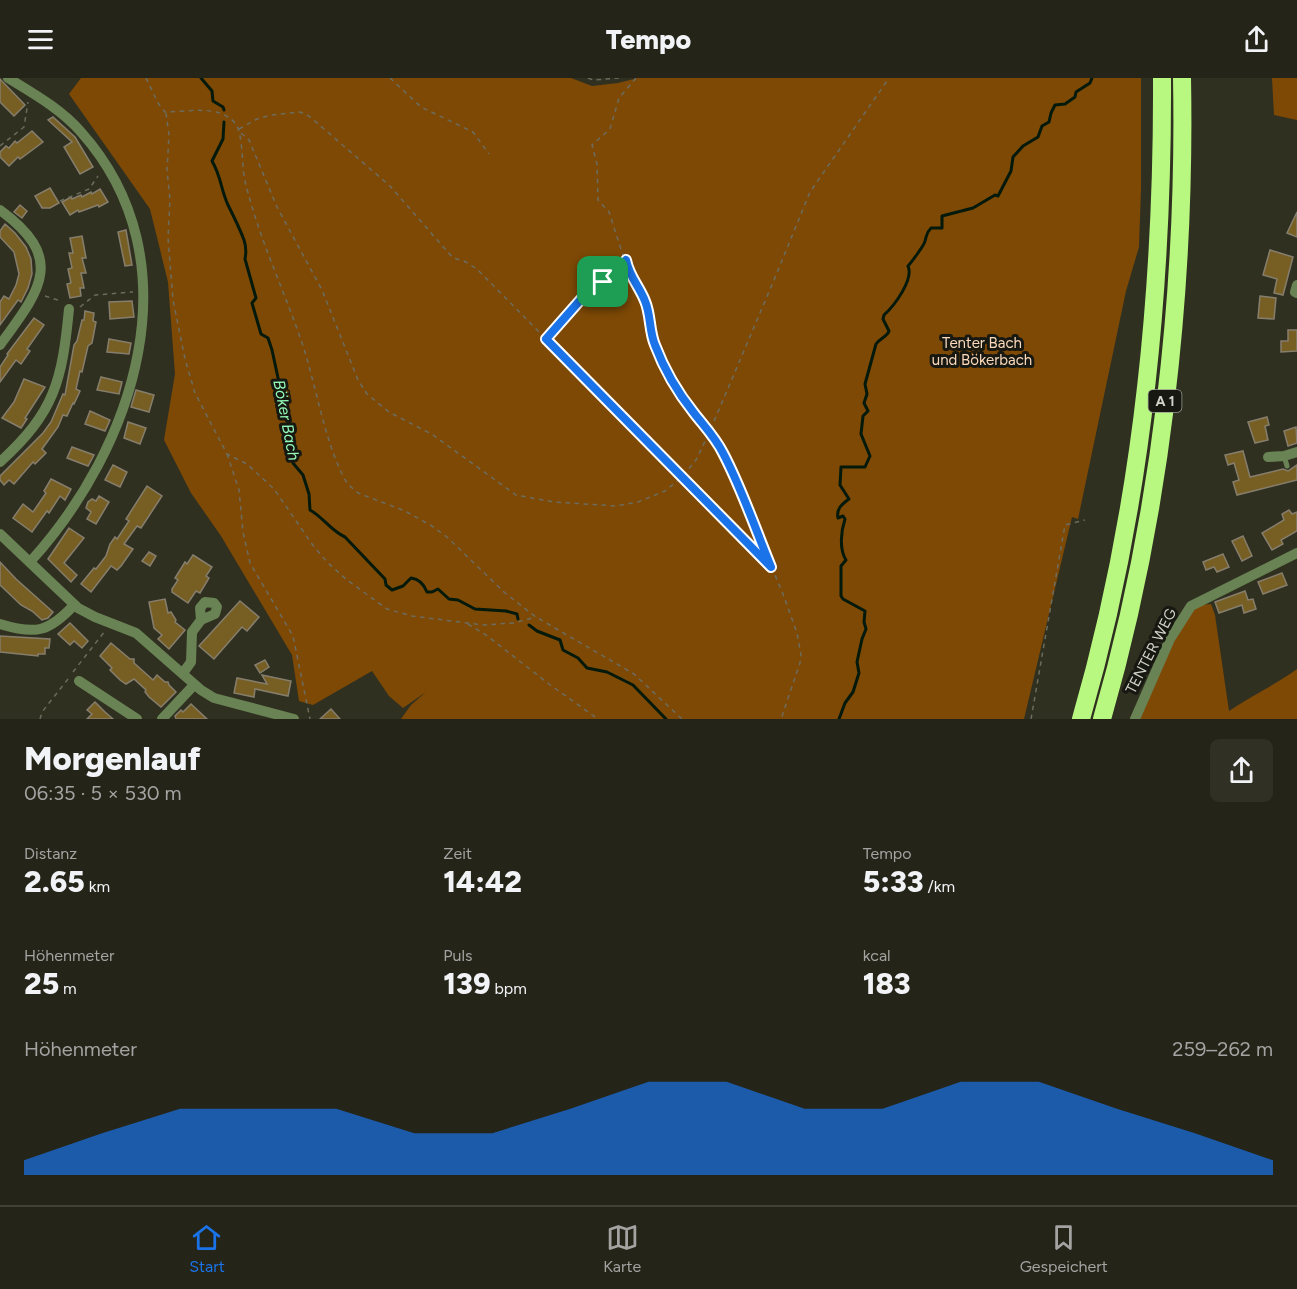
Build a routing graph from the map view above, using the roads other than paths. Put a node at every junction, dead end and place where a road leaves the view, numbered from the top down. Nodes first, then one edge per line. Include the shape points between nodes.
1 (8, 78) edge
2 (1162, 78) edge
3 (1182, 78) edge
4 (0, 210) edge
5 (1297, 285) edge
6 (1297, 293) edge
7 (69, 306) road end
8 (2, 339) edge
9 (1297, 452) edge
10 (1268, 457) dead end
11 (0, 462) edge
12 (0, 534) edge
13 (1297, 553) edge
14 (30, 562) junction
15 (74, 605) junction
16 (201, 620) dead end
17 (0, 624) edge
18 (183, 674) junction
19 (79, 681) dead end
20 (194, 685) junction
21 (137, 719) edge
22 (162, 719) edge
23 (294, 719) edge
24 (1081, 719) edge
25 (1102, 719) edge
26 (1135, 719) edge

1 - 14 street via 75,126 108,168 131,217 143,268 141,333 134,375 120,418 87,487
2 - 24 highway, A 1 via 1162,183 1147,373 1121,550
3 - 25 highway, A 1 via 1179,241 1166,395 1127,622
4 - 8 street via 31,237 40,269 32,300
5 - 6 street
7 - 11 street via 61,370 54,392 35,426
9 - 10 street via 1286,461
12 - 14 street
13 - 26 street, TENTER WEG via 1191,606 1170,639
14 - 15 street
15 - 17 street via 45,628 32,630
15 - 18 street via 136,633
16 - 18 street via 192,632 191,662
18 - 20 street
19 - 21 street
20 - 22 street
20 - 23 street via 214,698

